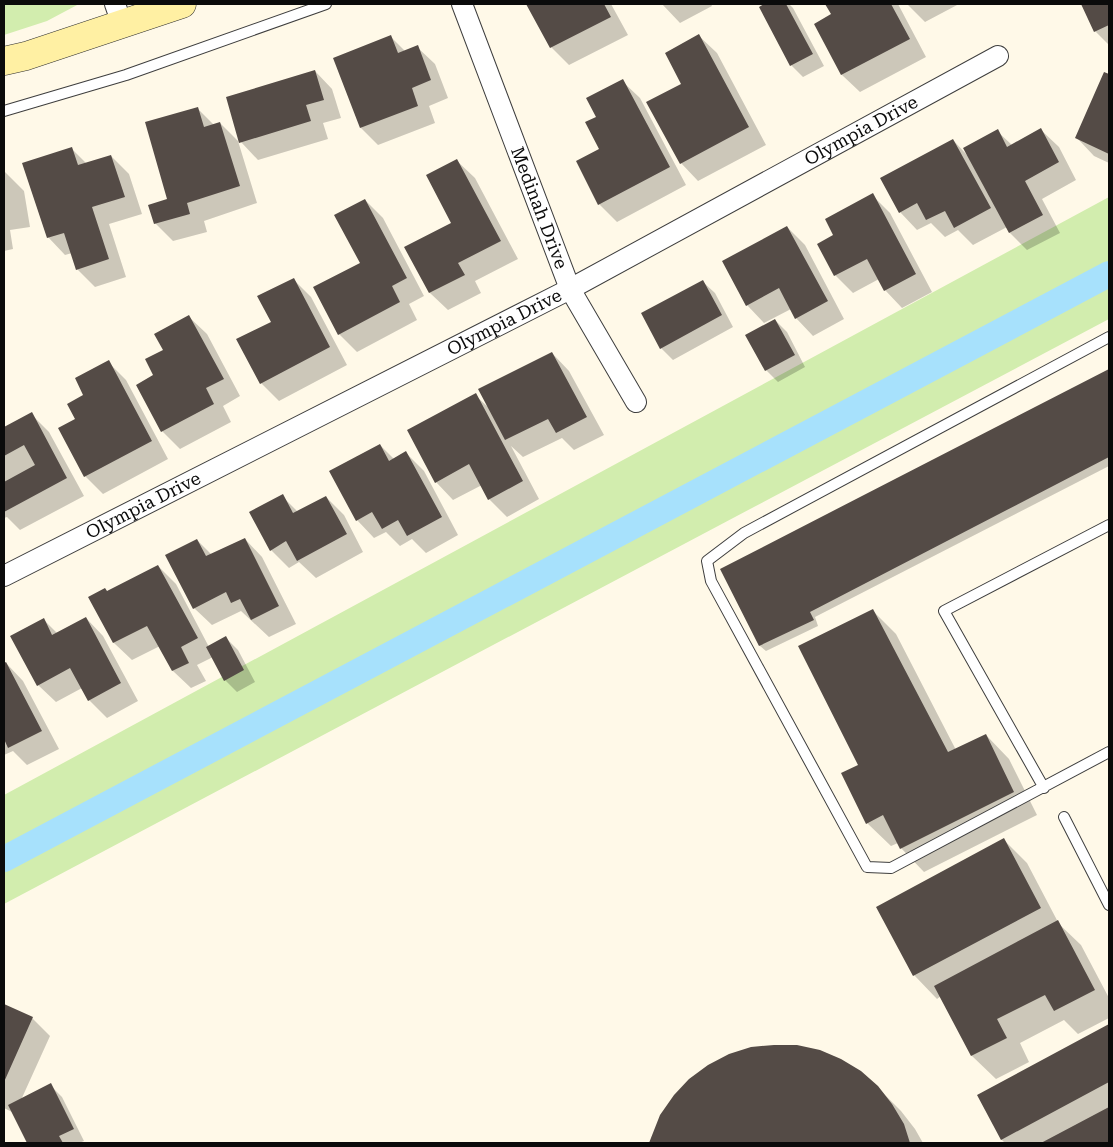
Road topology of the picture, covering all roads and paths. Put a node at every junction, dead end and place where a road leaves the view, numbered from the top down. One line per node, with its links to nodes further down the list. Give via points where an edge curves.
1 (182, 4): 4 (street)
2 (326, 4): 7 (lane, via 126,75)
3 (462, 4): 8 (street, Medinah Drive)
4 (118, 14): 6 (street, via 26,56)
5 (998, 56): 8 (street, Olympia Drive)
6 (4, 60)
7 (4, 111)
8 (570, 289): 10 (street, Medinah Drive); 12 (street, Olympia Drive)
9 (1109, 337): 14 (lane, via 744,533 707,561 711,581 867,867 891,868)
10 (636, 402)
11 (1109, 525): 14 (lane, via 944,611)
12 (4, 576)
13 (1109, 752): 14 (lane)
14 (1044, 788)
15 (1064, 817): 16 (lane)
16 (1109, 905)

